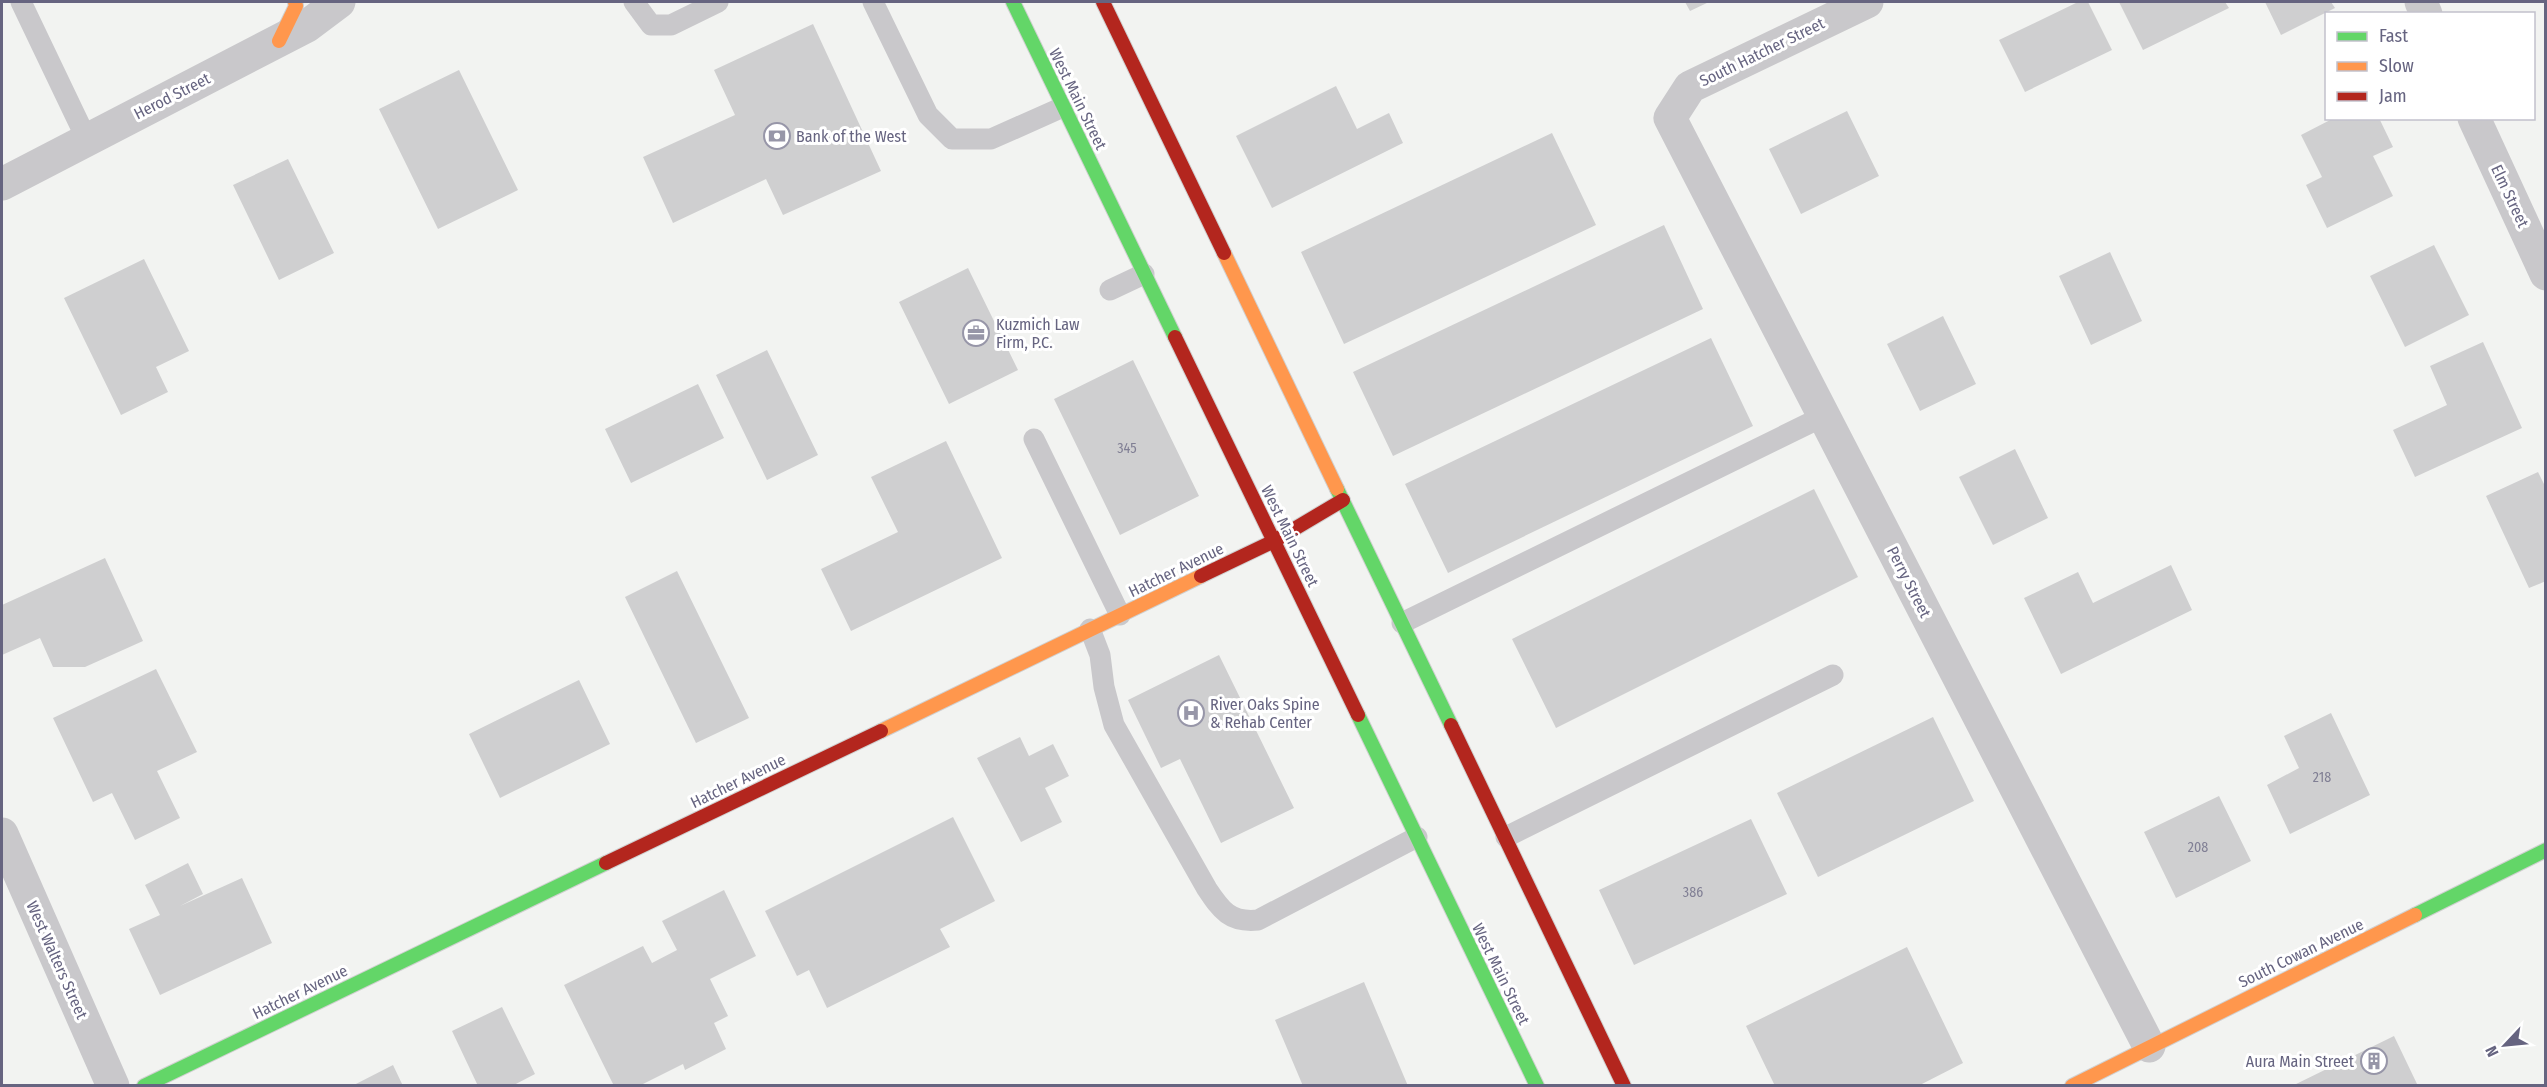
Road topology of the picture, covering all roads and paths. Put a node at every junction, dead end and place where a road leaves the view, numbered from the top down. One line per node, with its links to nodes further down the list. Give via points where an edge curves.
1 (21, 2): 14 (lane)
2 (295, 2): 10 (main road)
3 (339, 2): 10 (street, Herod Street, via 307,26)
4 (633, 2): 5 (lane, via 651,25 671,25)
5 (718, 2)
6 (873, 2): 11 (lane, via 928,115 952,139 991,140)
7 (1013, 2): 11 (main road, West Main Street)
8 (1867, 2): 12 (street, South Hatcher Street, via 1690,87)
9 (1107, 3): 21 (main road)
10 (279, 40): 14 (street, Herod Street)
11 (1063, 107): 16 (main road, West Main Street)
12 (1670, 118): 19 (street, Perry Street)
13 (2475, 120): 17 (street, Elm Street)
14 (87, 140): 15 (street, Herod Street)
15 (2, 184)
16 (1144, 274): 18 (lane); 22 (main road, West Main Street)
17 (2546, 274)
18 (1110, 290)
19 (1824, 416): 24 (lane); 31 (street, Perry Street)
20 (1034, 439): 23 (lane)
21 (1343, 500): 22 (main road, Hatcher Avenue); 24 (main road)
22 (1274, 541): 23 (main road, Hatcher Avenue); 28 (main road, West Main Street)
23 (1120, 615): 25 (main road, Hatcher Avenue)
24 (1402, 623): 29 (main road)
25 (1090, 629): 28 (lane, via 1100,655 1114,725 1207,889 1231,916 1243,922 1258,920); 33 (main road, Hatcher Avenue)
26 (1833, 675): 29 (lane)
27 (2, 834): 32 (street, West Walters Street)
28 (1417, 837): 34 (main road, West Main Street)
29 (1506, 837): 35 (main road)
30 (2546, 850): 31 (main road, South Cowan Avenue)
31 (2149, 1046): 36 (main road, South Cowan Avenue)
32 (113, 1086)
33 (144, 1086)
34 (1537, 1086)
35 (1624, 1086)
36 (2072, 1086)

